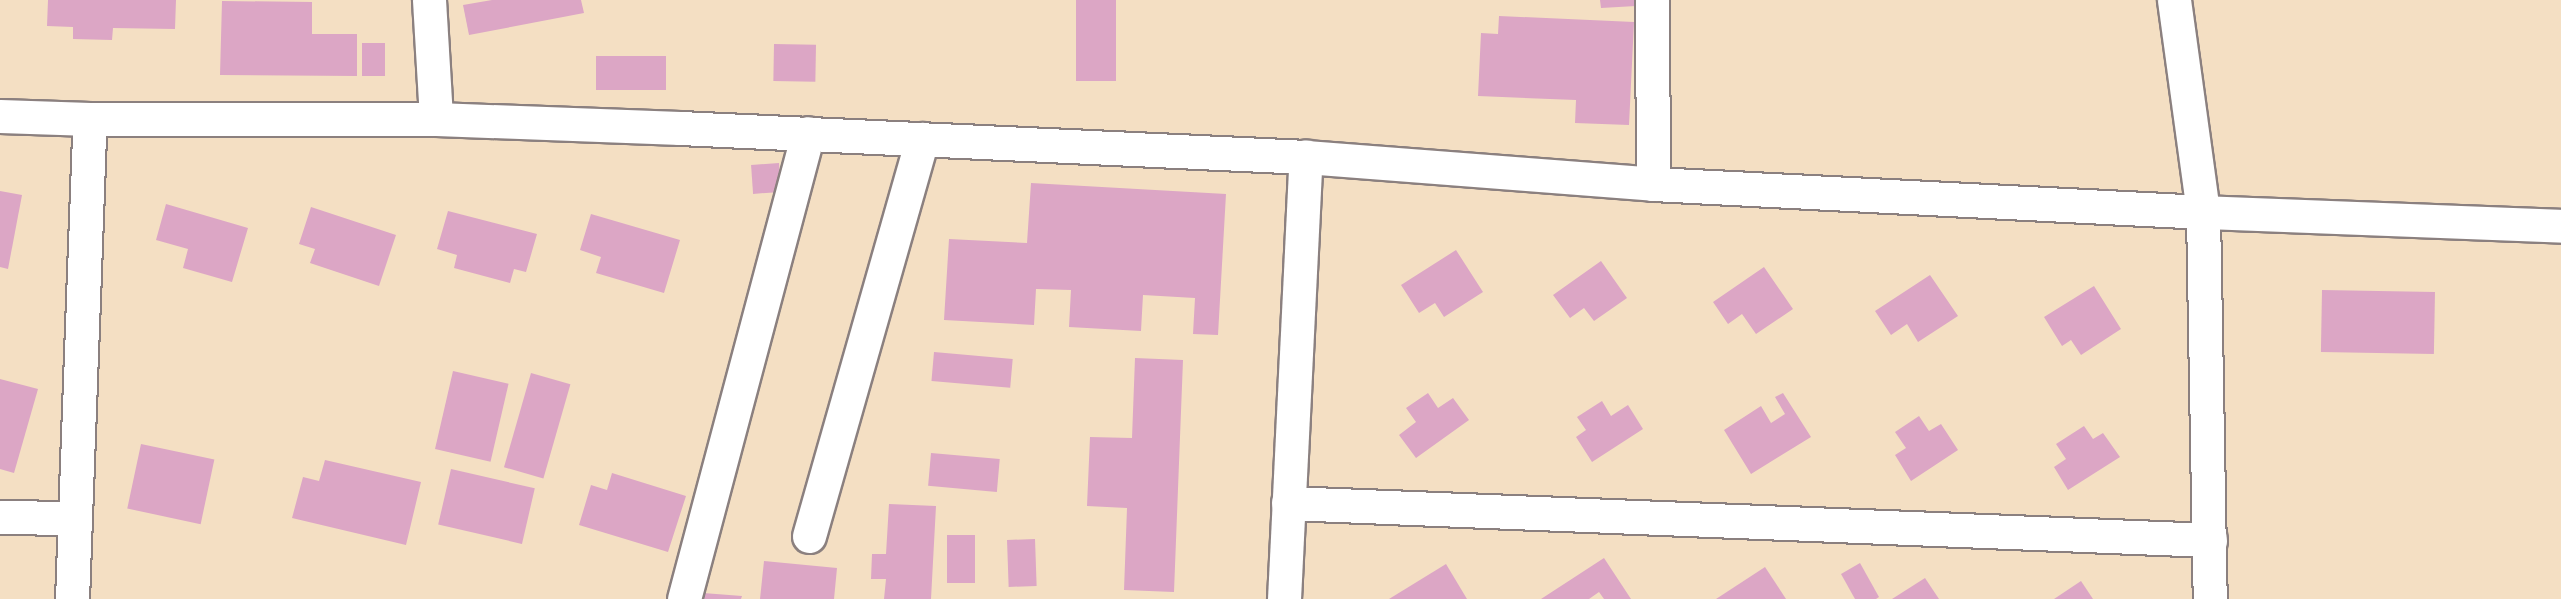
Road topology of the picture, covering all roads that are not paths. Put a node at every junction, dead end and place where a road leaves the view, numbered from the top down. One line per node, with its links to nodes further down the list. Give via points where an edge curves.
1 (429, 0): 6 (street)
2 (1652, 0): 10 (street)
3 (2174, 0): 11 (street)
4 (0, 116): 5 (street)
5 (90, 119): 6 (street); 15 (street)
6 (436, 119): 7 (street)
7 (808, 134): 8 (street); 19 (street)
8 (922, 138): 9 (street); 16 (street)
9 (1306, 157): 10 (street); 13 (street)
10 (1653, 184): 11 (street)
11 (2204, 213): 12 (street); 17 (street)
12 (2561, 226)
13 (1288, 503): 17 (street); 20 (street)
14 (0, 517): 15 (street)
15 (75, 518): 18 (street)
16 (809, 536)
17 (2210, 540): 21 (street)
18 (72, 599)
19 (684, 599)
20 (1284, 599)
21 (2210, 599)

